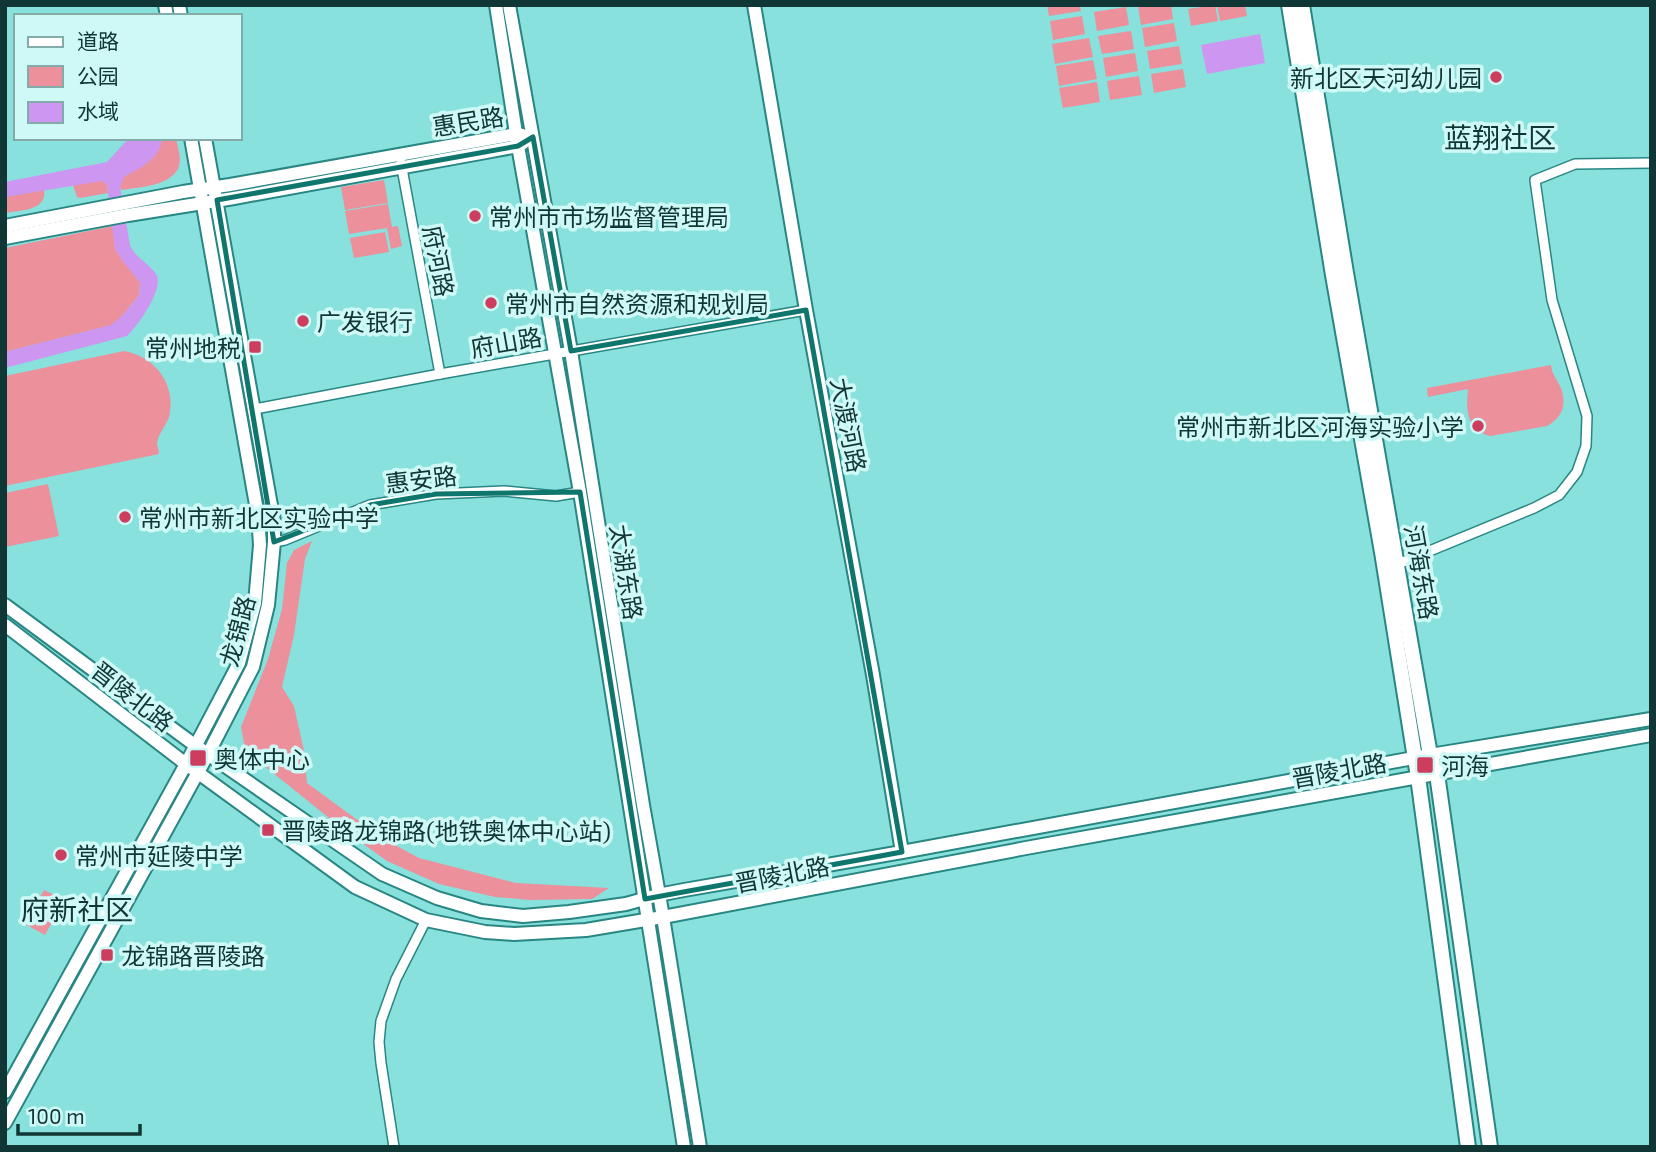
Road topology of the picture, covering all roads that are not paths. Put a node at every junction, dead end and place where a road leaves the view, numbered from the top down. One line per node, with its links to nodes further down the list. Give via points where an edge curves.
1 (496, 5): 9 (main road, 太湖东路)
2 (509, 5): 6 (main road, 太湖东路)
3 (754, 5): 17 (main road, 大渡河路)
4 (1289, 5): 32 (main road, 河海东路)
5 (1302, 5): 24 (main road, 河海东路)
6 (533, 137): 9 (main road, 惠民路); 18 (main road, 太湖东路)
7 (191, 140): 13 (main road, 龙锦路)
8 (205, 140): 12 (main road, 龙锦路)
9 (517, 140): 10 (main road, 惠民路); 19 (main road, 太湖东路)
10 (400, 161): 12 (main road, 惠民路); 20 (street, 府河路)
11 (1651, 163): 24 (street, via 1575,164 1535,180 1552,300 1587,416 1586,446 1577,472 1559,495 1542,504)
12 (216, 194): 13 (main road, 惠民路); 21 (main road, 龙锦路)
13 (202, 196): 14 (main road, 惠民路); 29 (main road, 龙锦路, via 260,545 255,603 239,663)
14 (108, 212): 15 (main road, 惠民路); 16 (main road, 惠民路)
15 (5, 226)
16 (5, 238)
17 (806, 310): 18 (street, 府山路); 37 (main road, 大渡河路)
18 (571, 351): 19 (street, 府山路); 38 (main road, 太湖东路)
19 (554, 353): 20 (street, 府山路); 22 (main road, 太湖东路)
20 (440, 374): 21 (street, 府山路)
21 (255, 410): 23 (main road, 龙锦路)
22 (580, 492): 23 (street, 惠安路, via 556,496 504,491 436,494 370,505); 39 (main road, 太湖东路)
23 (274, 542): 30 (main road, 龙锦路, via 268,605 253,667)
24 (1398, 564): 31 (main road, 河海东路)
25 (5, 605): 29 (main road, 晋陵北路)
26 (5, 625): 33 (main road, 晋陵北路)
27 (1651, 719): 31 (main road, 晋陵北路)
28 (1651, 735): 35 (main road, 晋陵北路)
29 (195, 746): 30 (main road, 晋陵北路); 33 (main road, 龙锦路)
30 (208, 754): 34 (main road, 龙锦路); 39 (main road, 晋陵北路, via 382,874 437,898 481,911 523,916)
31 (1430, 755): 32 (main road, 晋陵北路); 35 (main road, 河海东路)
32 (1414, 758): 36 (main road, 河海东路); 37 (main road, 晋陵北路)
33 (186, 764): 34 (main road, 晋陵北路); 43 (main road, 龙锦路)
34 (197, 772): 42 (main road, 晋陵北路, via 355,887); 44 (main road, 龙锦路)
35 (1437, 774): 36 (main road, 晋陵北路); 49 (main road, 河海东路)
36 (1418, 778): 40 (main road, 晋陵北路); 48 (main road, 河海东路)
37 (902, 852): 38 (main road, 晋陵北路)
38 (658, 895): 39 (main road, 晋陵北路); 40 (main road, 太湖东路)
39 (645, 900): 41 (main road, 太湖东路)
40 (663, 917): 41 (main road, 晋陵北路); 47 (main road, 太湖东路)
41 (648, 919): 42 (main road, 晋陵北路, via 586,930 514,934); 46 (main road, 太湖东路)
42 (426, 920): 45 (street, via 396,979 379,1042)
43 (5, 1092)
44 (5, 1123)
45 (394, 1147)
46 (684, 1147)
47 (700, 1147)
48 (1468, 1147)
49 (1490, 1147)

